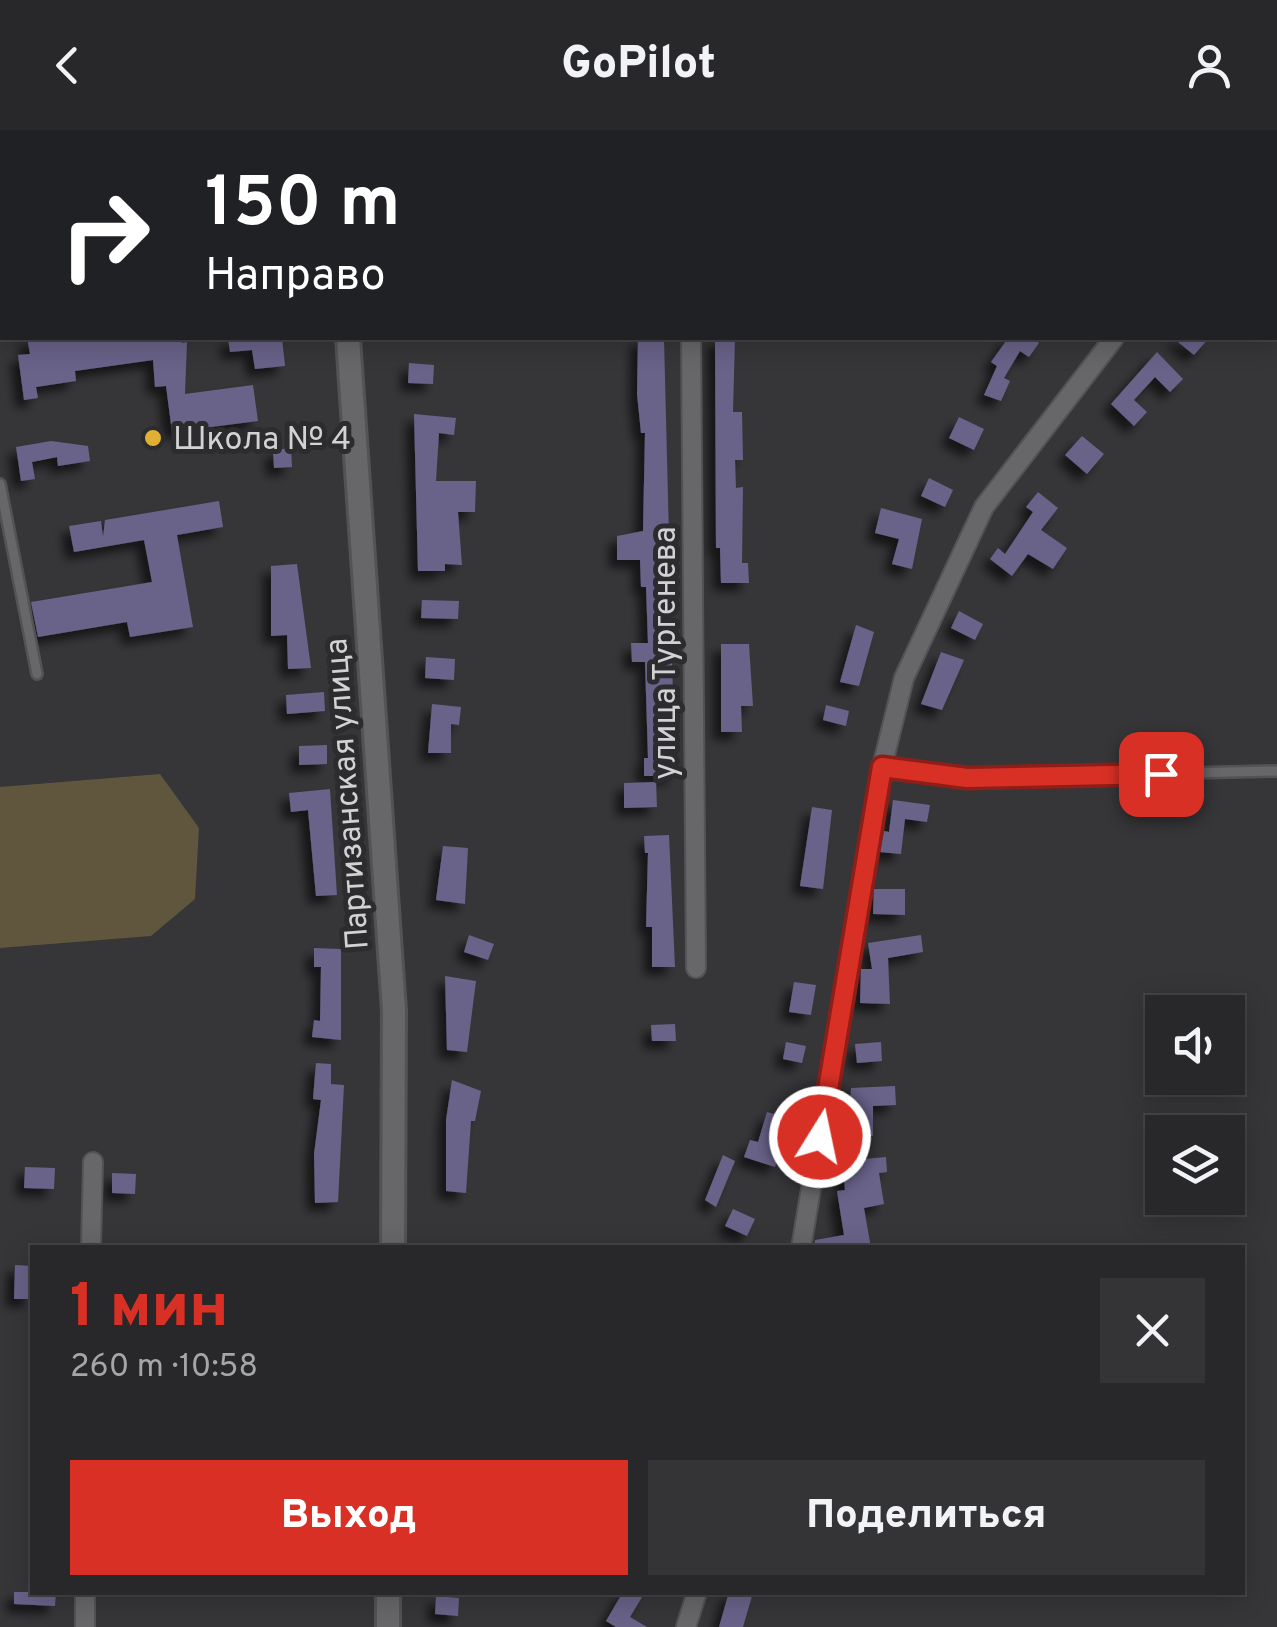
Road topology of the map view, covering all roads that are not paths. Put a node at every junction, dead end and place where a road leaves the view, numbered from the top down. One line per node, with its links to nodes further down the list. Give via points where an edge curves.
1 (348, 340): 11 (street, Партизанская улица, via 394,1011)
2 (691, 340): 8 (street, улица Тургенева)
3 (1112, 340): 6 (street, via 984,506 904,678)
4 (0, 484): 5 (lane)
5 (38, 674)
6 (882, 767): 7 (lane, via 967,778); 12 (street)
7 (1277, 771)
8 (696, 968)
9 (92, 1162): 10 (street)
10 (91, 1245)
11 (393, 1245)
12 (802, 1245)
13 (85, 1595): 16 (street)
14 (388, 1595): 17 (street)
15 (696, 1595): 18 (street)
16 (85, 1627)
17 (388, 1627)
18 (686, 1627)

